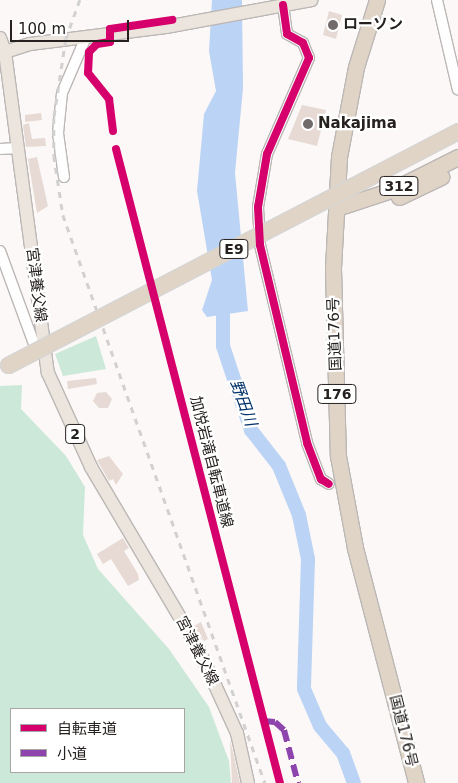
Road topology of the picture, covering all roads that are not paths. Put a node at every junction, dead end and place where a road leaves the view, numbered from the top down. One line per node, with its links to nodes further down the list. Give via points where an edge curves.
1 (312, 0): 4 (main road)
2 (377, 0): 15 (highway, 国道176号 / 176, via 349,98)
3 (437, 0): 8 (street)
4 (280, 5): 5 (main road, via 172,26); 19 (street, via 287,34 303,43 309,58 267,154 258,199 260,245 307,443 321,479)
5 (86, 37): 7 (main road); 14 (street, via 62,93 58,134)
6 (0, 38): 7 (main road, 宮津養父線)
7 (3, 53): 10 (main road, 宮津養父線 / 2)
8 (458, 90)
9 (458, 131): 18 (highway, E9, bridge)
10 (18, 148): 11 (street); 17 (main road, 宮津養父線 / 2)
11 (0, 149)
12 (458, 157): 15 (highway, 312, via 394,189)
13 (458, 168): 15 (highway, 312, via 396,198 358,209)
14 (64, 177)
15 (336, 208): 21 (highway, 国道176号 / 176, via 333,269 338,456 344,497)
16 (0, 250): 17 (street, via 34,344)
17 (45, 359): 20 (main road, 宮津養父線 / 2, via 62,408 91,467 198,648 237,733)
18 (4, 366)
19 (329, 484)
20 (248, 783)
21 (416, 783)

